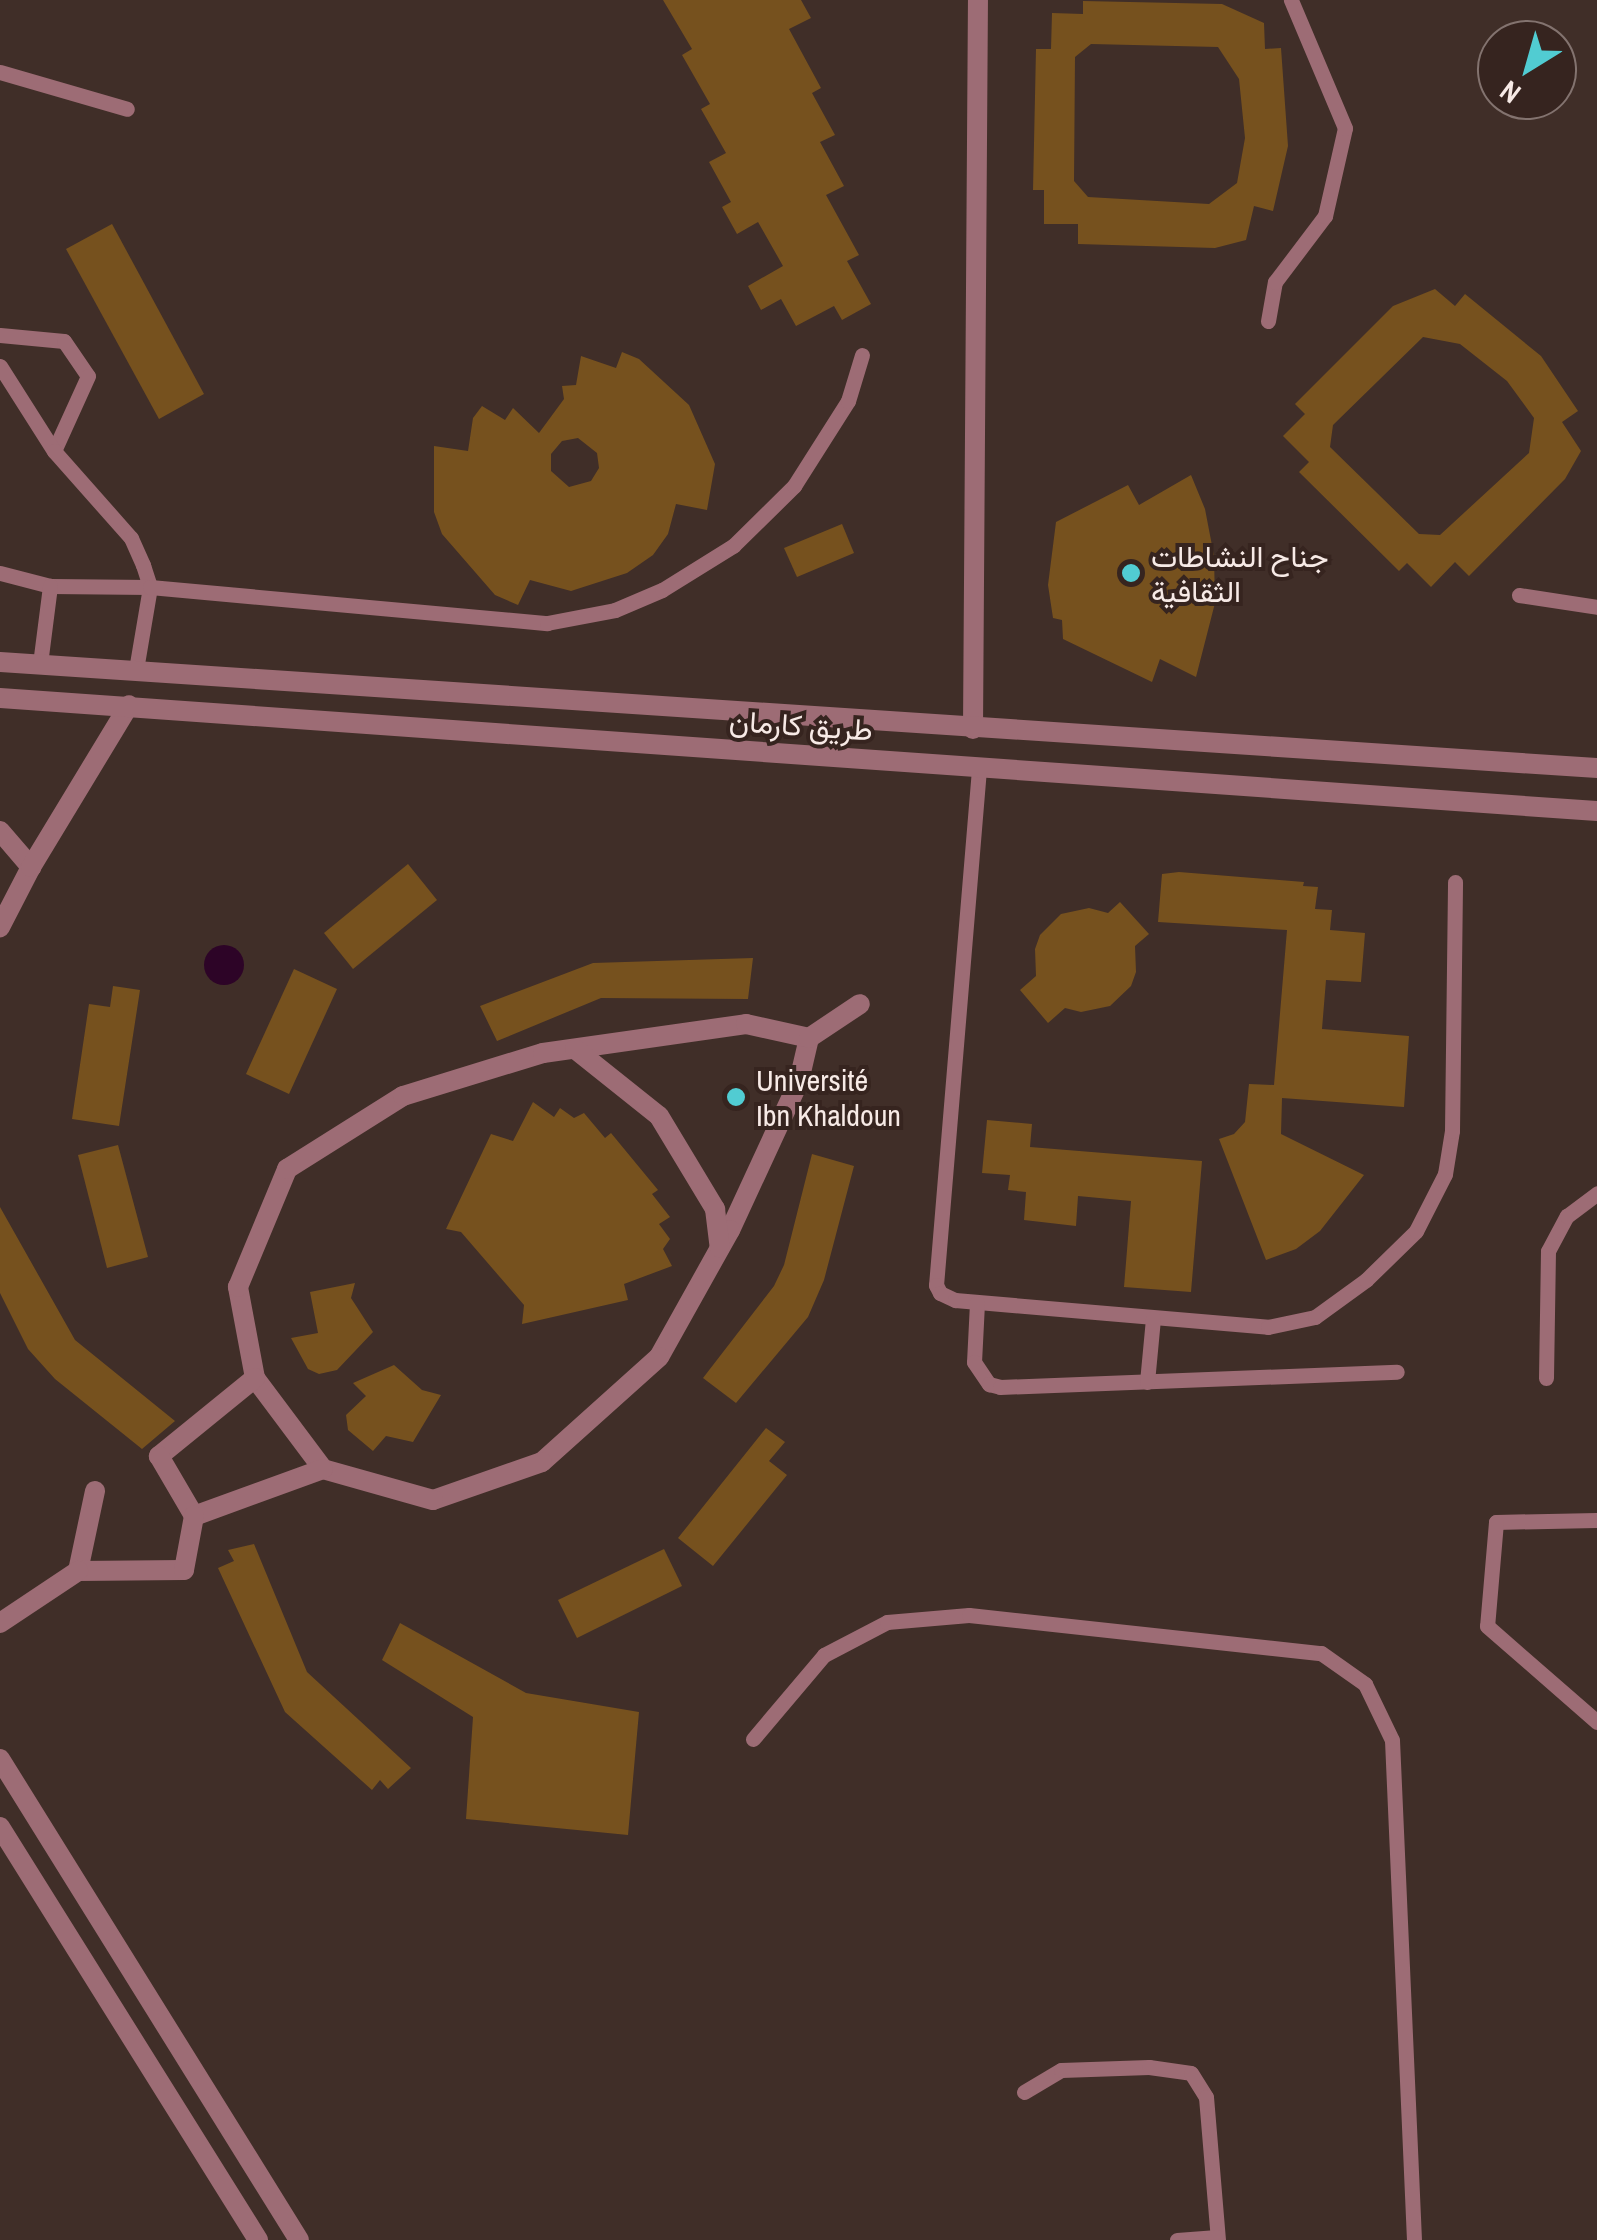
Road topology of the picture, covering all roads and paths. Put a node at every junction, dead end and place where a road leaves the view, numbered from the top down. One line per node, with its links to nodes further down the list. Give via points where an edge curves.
1 (978, 0): 20 (street)
2 (1291, 0): 5 (lane, via 1345,128 1325,216 1275,282)
3 (0, 72): 4 (lane)
4 (128, 109)
5 (1268, 321)
6 (0, 335): 9 (lane, via 64,341 88,376)
7 (862, 355): 12 (lane, via 848,401 794,486 733,546 615,610 547,622)
8 (0, 366): 9 (lane)
9 (54, 451): 12 (lane, via 131,538)
10 (0, 573): 11 (lane)
11 (50, 586): 12 (lane); 16 (lane)
12 (150, 587): 17 (lane)
13 (1519, 595): 14 (lane)
14 (1597, 607)
15 (0, 662): 16 (street, طريق كارمان)
16 (40, 664): 17 (street, طريق كارمان)
17 (136, 670): 20 (street, طريق كارمان)
18 (0, 698): 19 (street, طريق كارمان)
19 (130, 704): 21 (street, طريق كارمان); 25 (street)
20 (974, 729): 22 (street, طريق كارمان)
21 (979, 768): 23 (street, طريق كارمان); 33 (lane, via 936,1285 946,1298)
22 (1597, 768)
23 (1597, 811)
24 (0, 831): 25 (street)
25 (30, 866): 27 (street)
26 (1455, 882): 34 (lane, via 1452,1131 1445,1174 1416,1231 1315,1317 1268,1327)
27 (0, 928)
28 (860, 1004): 29 (street)
29 (809, 1038): 30 (street, via 746,1024); 32 (street, via 799,1081)
30 (575, 1049): 32 (street, via 659,1116 716,1209); 36 (street, via 403,1096 287,1169 238,1288)
31 (1597, 1193): 37 (lane, via 1567,1216 1548,1251)
32 (720, 1248): 39 (street, via 659,1357 542,1462 433,1500)
33 (977, 1303): 34 (lane); 38 (lane, via 974,1362 989,1384)
34 (1154, 1318): 38 (lane)
35 (1396, 1372): 38 (lane)
36 (255, 1378): 39 (street); 41 (street, via 159,1456)
37 (1546, 1378)
38 (1147, 1382)
39 (322, 1469): 41 (street)
40 (95, 1491): 43 (street)
41 (194, 1516): 43 (street, via 184,1570)
42 (1597, 1520): 45 (lane, via 1496,1522 1487,1626)
43 (78, 1571): 44 (street)
44 (0, 1623)
45 (1597, 1722)
46 (753, 1739): 54 (lane, via 824,1654 888,1622 969,1614 1321,1652 1365,1684 1392,1740)
47 (0, 1759): 52 (street)
48 (0, 1827): 51 (street)
49 (1024, 2092): 50 (lane, via 1061,2070 1149,2067 1191,2073 1206,2097)
50 (1218, 2239): 53 (lane)
51 (258, 2240)
52 (299, 2240)
53 (1178, 2240)
54 (1414, 2240)

